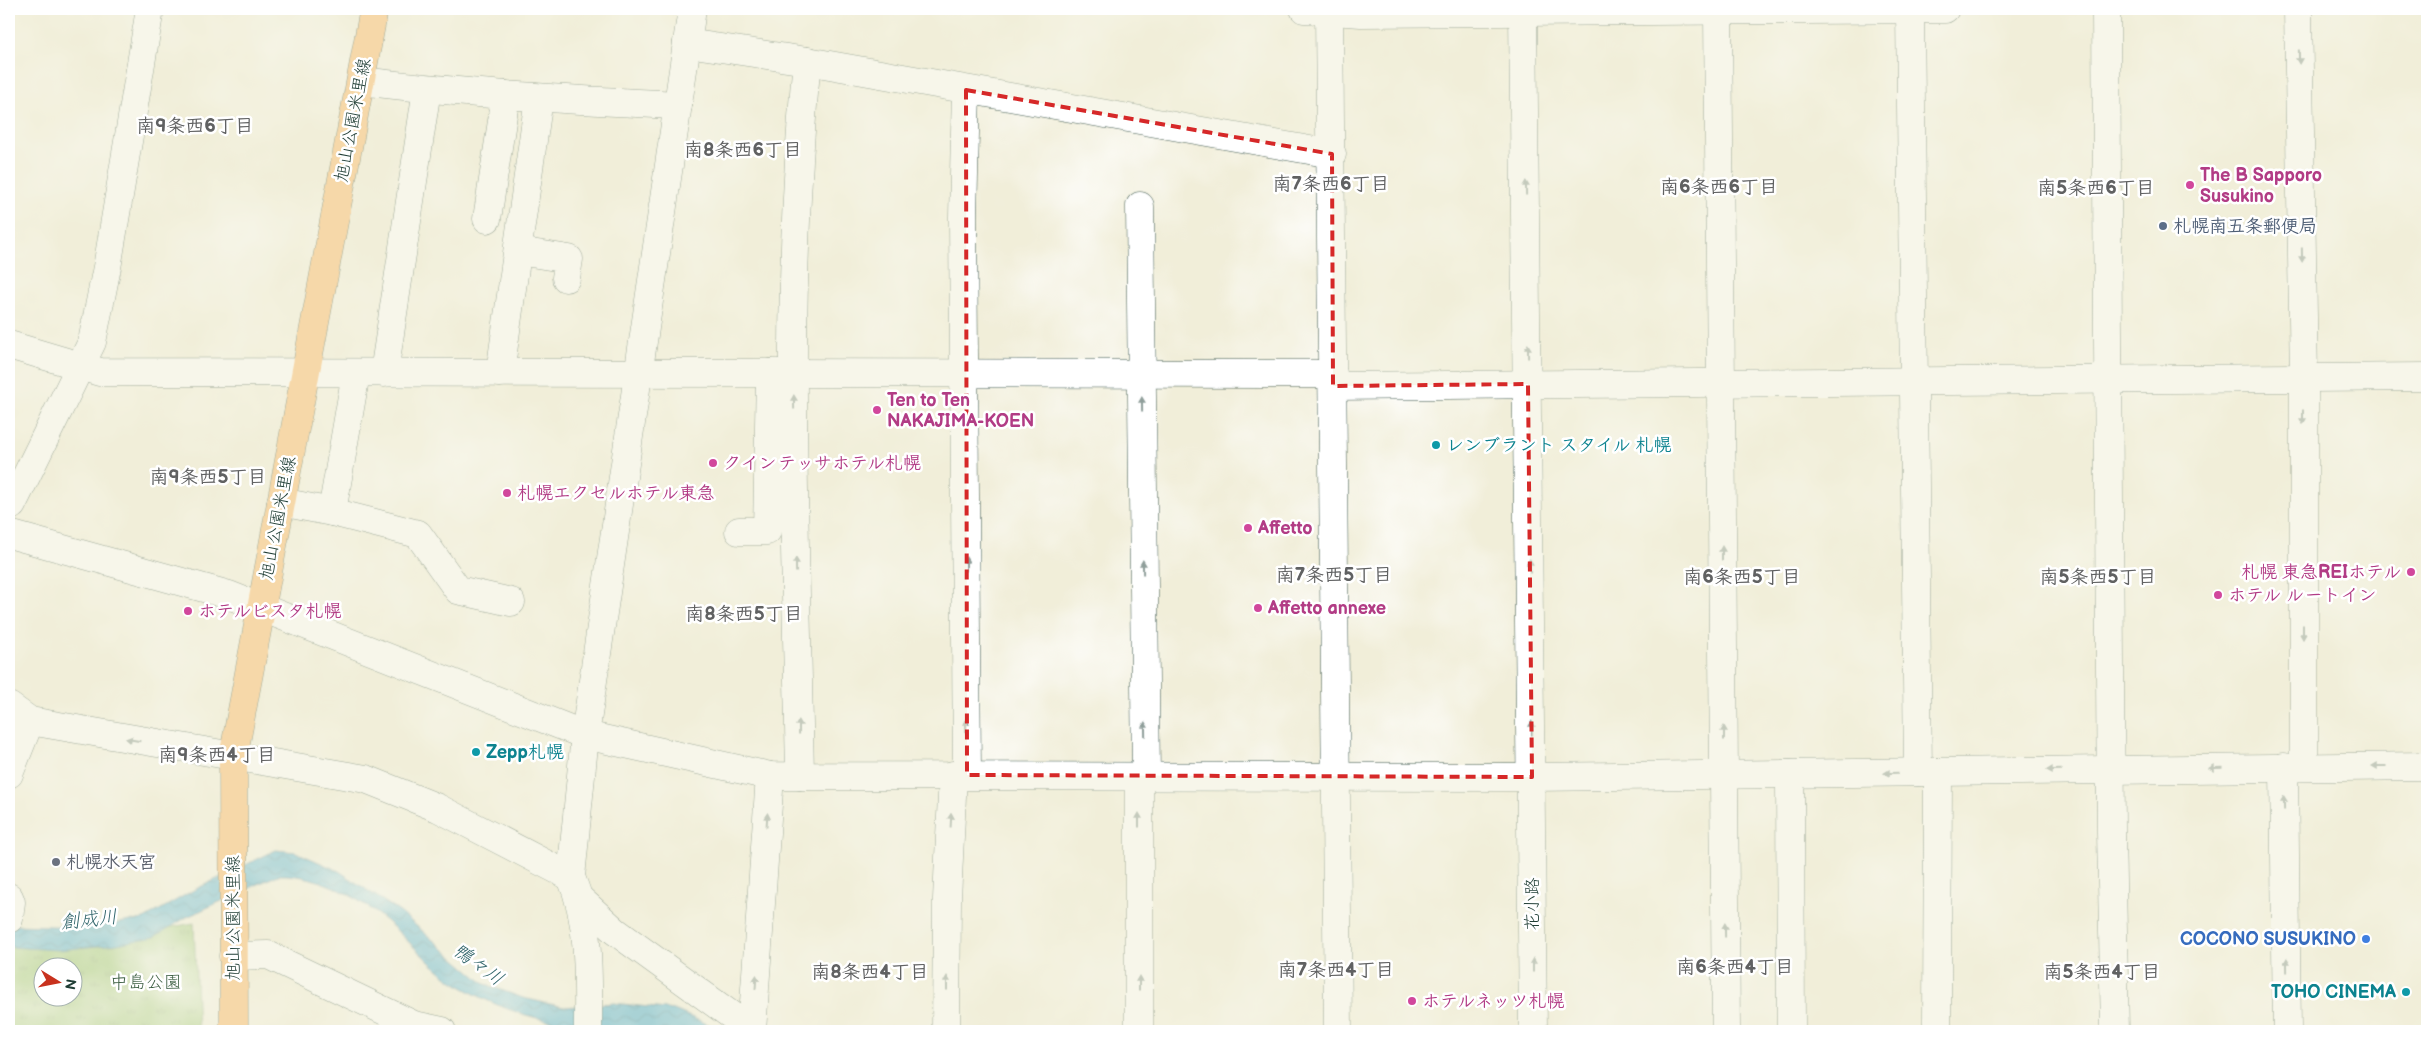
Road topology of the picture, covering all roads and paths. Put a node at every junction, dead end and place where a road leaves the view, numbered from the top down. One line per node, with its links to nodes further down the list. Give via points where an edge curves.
1 (150, 9): 25 (street, via 108,262 92,342)
2 (374, 9): 13 (main road, 旭山公園米里線)
3 (692, 9): 11 (street)
4 (1910, 9): 5 (street); 10 (street); 38 (street)
5 (1945, 9)
6 (2106, 9): 37 (street)
7 (2298, 9): 35 (street, one-way to 35)
8 (1321, 10): 9 (street); 19 (street)
9 (1524, 10): 10 (street); 40 (street, 花小路, one-way to 9)
10 (1718, 10): 39 (street)
11 (687, 43): 12 (street); 18 (street)
12 (807, 61): 15 (street); 31 (street)
13 (361, 81): 14 (street); 26 (main road, 旭山公園米里線)
14 (427, 89): 16 (street); 28 (street)
15 (966, 90): 19 (street); 32 (street, via 958,217)
16 (506, 95): 17 (street); 21 (street)
17 (539, 98): 18 (street); 22 (street)
18 (678, 105): 30 (street, via 655,326)
19 (1332, 154): 36 (street)
20 (1140, 206): 33 (street)
21 (487, 219)
22 (518, 251): 23 (street); 29 (street, via 521,291)
23 (569, 259)
24 (9, 345): 25 (street)
25 (81, 366): 26 (street, via 100,372); 42 (street)
26 (306, 373): 27 (street); 41 (main road, 旭山公園米里線)
27 (356, 373): 28 (street); 43 (street)
28 (384, 373): 29 (street)
29 (500, 373): 30 (street)
30 (639, 373): 31 (street, via 698,363); 49 (street)
31 (781, 373): 32 (street, via 860,366); 44 (street, via 768,531); 60 (street, one-way to 31)
32 (965, 373): 33 (street); 57 (street, one-way to 32)
33 (1141, 374): 36 (street); 62 (street, one-way to 33)
34 (2427, 377): 35 (street)
35 (2304, 379): 37 (street); 51 (street, one-way to 51)
36 (1333, 380): 40 (street); 63 (street)
37 (2107, 380): 38 (street); 53 (street)
38 (1914, 382): 39 (street); 54 (street)
39 (1721, 383): 40 (street); 58 (street, one-way to 39)
40 (1528, 384): 61 (street, 花小路, one-way to 40)
41 (281, 502): 43 (street); 47 (main road, 旭山公園米里線)
42 (9, 507)
43 (332, 512): 46 (street, via 418,534 458,590)
44 (739, 531)
45 (9, 534): 47 (street, via 229,595)
46 (511, 602)
47 (260, 607): 49 (street); 50 (main road, 旭山公園米里線)
48 (20, 714): 50 (street, one-way to 48); 55 (street)
49 (585, 735): 59 (street); 64 (street)
50 (233, 758): 64 (street, via 366,779 438,808); 67 (main road, 旭山公園米里線)
51 (2294, 766): 52 (street, one-way to 51); 53 (street, one-way to 53); 80 (street, one-way to 51)
52 (2427, 766)
53 (2111, 769): 54 (street, one-way to 54); 79 (street)
54 (1928, 772): 56 (street, one-way to 56); 78 (street)
55 (9, 774)
56 (1790, 774): 58 (street); 77 (street)
57 (960, 775): 60 (street); 62 (street); 72 (street, one-way to 57, via 948,899)
58 (1724, 775): 61 (street); 76 (street, one-way to 58)
59 (770, 776): 60 (street); 71 (street, one-way to 59)
60 (800, 776)
61 (1532, 777): 63 (street); 75 (street, 花小路, one-way to 61)
62 (1142, 778): 63 (street); 73 (street, one-way to 62)
63 (1336, 778): 74 (street)
64 (575, 888): 68 (street, via 588,959); 71 (street, via 615,931)
65 (9, 897): 66 (street)
66 (9, 919)
67 (233, 956): 69 (main road, 旭山公園米里線); 70 (street, via 268,955 414,1025)
68 (588, 1021)
69 (234, 1031)
70 (442, 1031)
71 (752, 1031)
72 (946, 1031)
73 (1139, 1031)
74 (1338, 1031)
75 (1533, 1031)
76 (1726, 1031)
77 (1791, 1031)
78 (1937, 1031)
79 (2115, 1031)
80 (2288, 1031)

